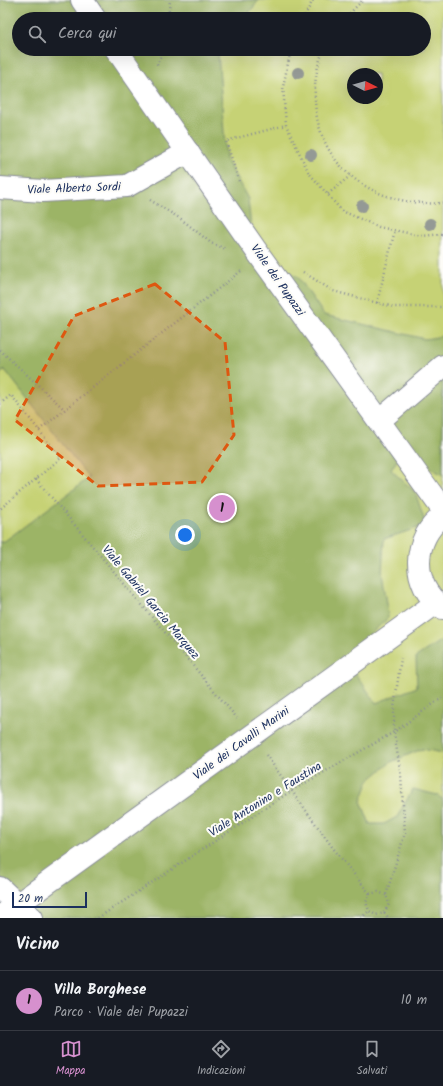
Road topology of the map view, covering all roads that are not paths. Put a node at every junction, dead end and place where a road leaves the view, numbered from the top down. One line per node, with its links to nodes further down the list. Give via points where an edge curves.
1 (82, 0): 2 (street)
2 (90, 12)
3 (121, 56): 4 (street, Viale dei Pupazzi)
4 (188, 152): 5 (street, Viale Alberto Sordi, via 127,186 43,191); 7 (street, Viale dei Pupazzi, via 257,258)
5 (0, 188)
6 (443, 366): 7 (street)
7 (379, 421): 8 (street, Viale dei Pupazzi)
8 (443, 510)
9 (443, 516): 10 (street, via 424,538 418,563 424,586)
10 (440, 605): 12 (street, Viale dei Cavalli Marini, via 405,626 46,884)
11 (0, 888): 12 (street)
12 (25, 911): 13 (street, Viale dei Cavalli Marini)
13 (0, 917)

